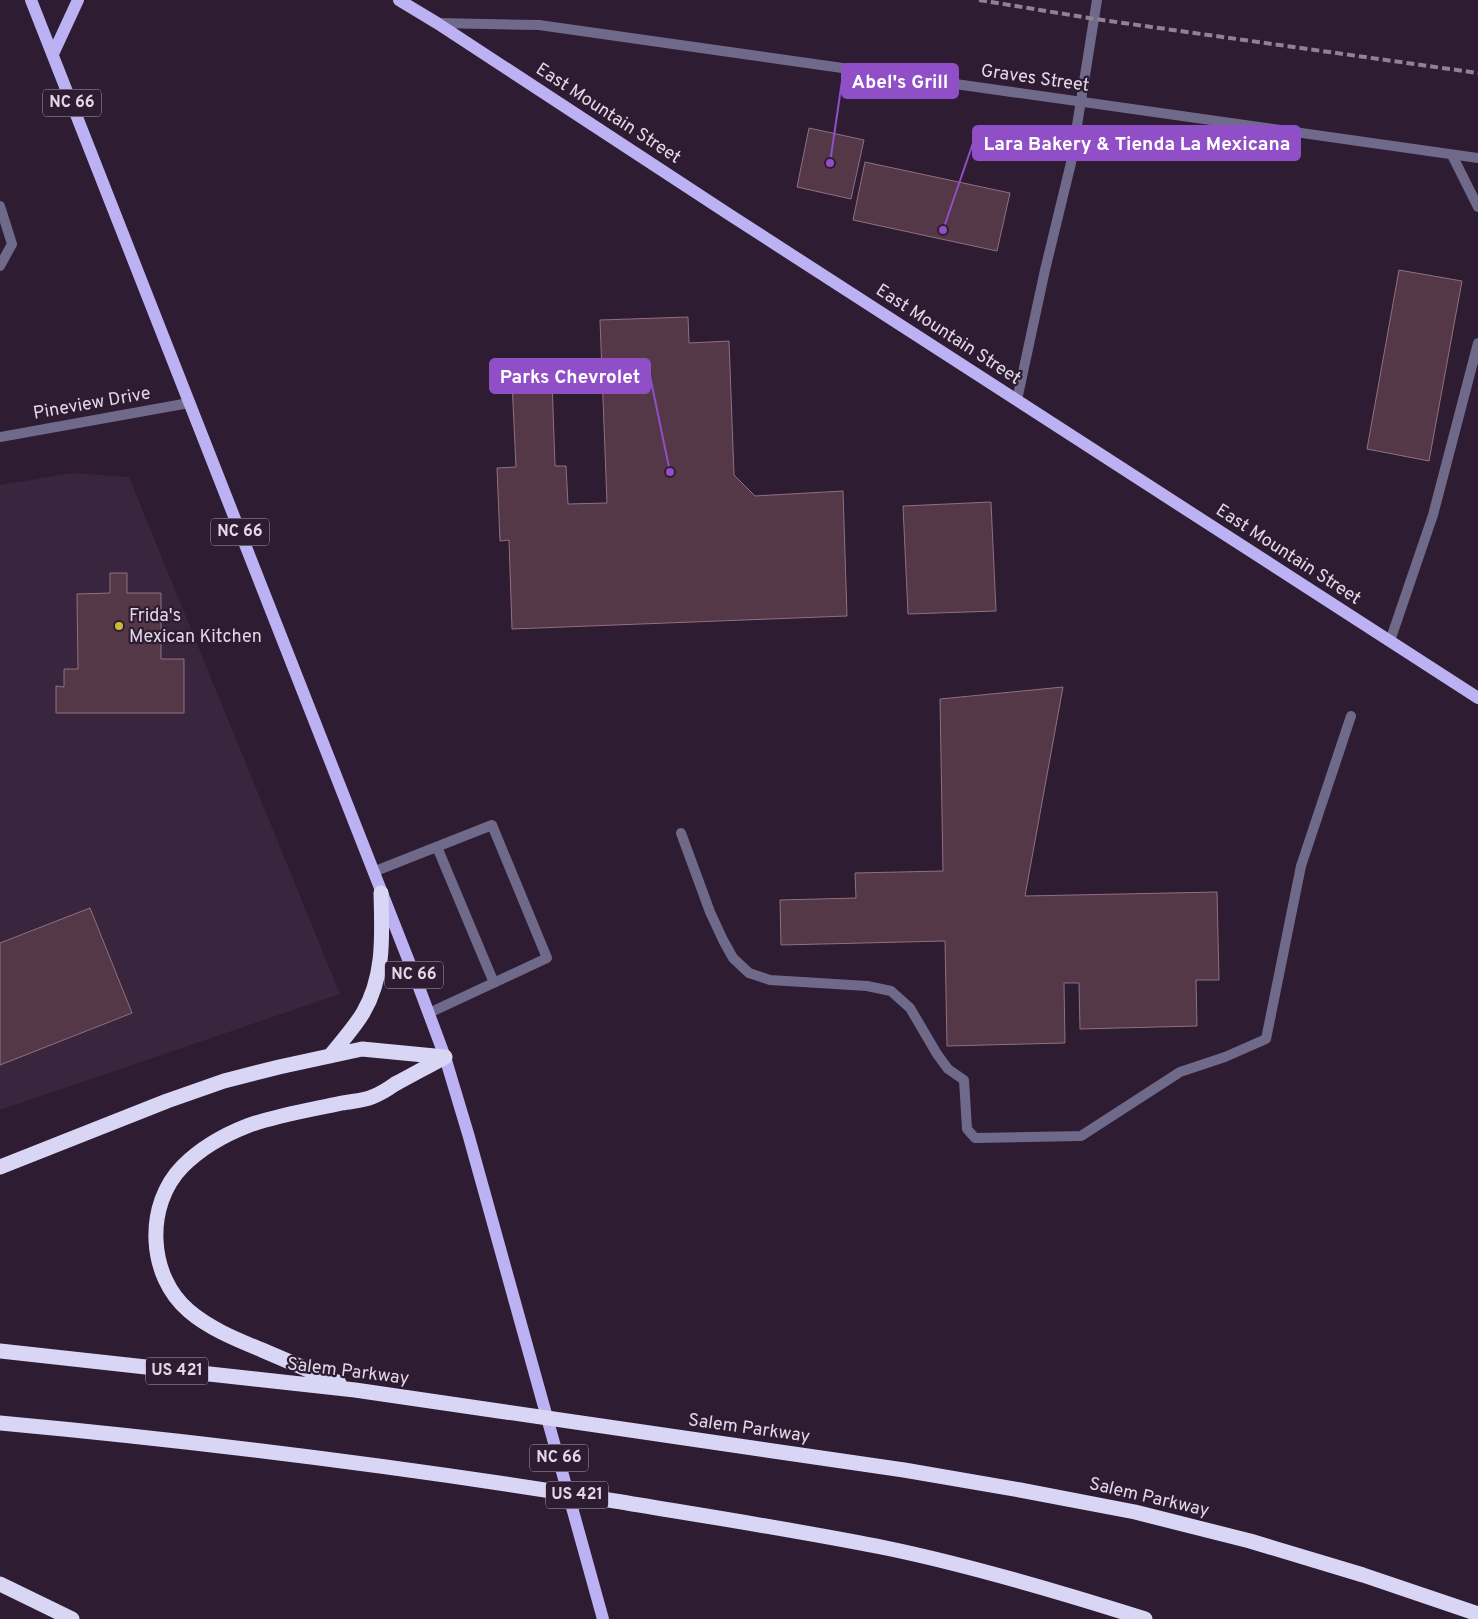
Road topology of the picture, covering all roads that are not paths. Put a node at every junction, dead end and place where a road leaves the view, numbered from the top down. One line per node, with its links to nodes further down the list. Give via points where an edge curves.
1 (31, 0): 6 (main road, NC 66)
2 (78, 0): 6 (main road)
3 (400, 0): 5 (main road, East Mountain Street)
4 (1097, 0): 7 (street)
5 (438, 23): 7 (street, Graves Street, via 539,25); 15 (main road, East Mountain Street)
6 (53, 54): 16 (main road, NC 66)
7 (1082, 102): 8 (street, Graves Street); 15 (street, via 1072,163)
8 (1452, 155): 9 (street, Graves Street); 11 (street)
9 (1478, 158)
10 (0, 206): 12 (street, via 12,244)
11 (1478, 207)
12 (0, 266)
13 (1478, 343): 14 (street)
14 (1475, 363): 18 (street, via 1433,515)
15 (1017, 400): 18 (main road, East Mountain Street)
16 (189, 403): 17 (street, Pineview Drive); 23 (main road, NC 66)
17 (0, 437)
18 (1390, 641): 19 (main road, East Mountain Street)
19 (1478, 698)
20 (1351, 716): 21 (street, via 1302,866 1266,1038 1225,1057 1180,1072 1081,1136 975,1138 967,1129 964,1080 948,1069 910,1008 891,991 867,986 770,980 749,972 733,958 723,940)
21 (681, 834)
22 (437, 847): 23 (street); 25 (street); 25 (street, via 492,826 546,958)
23 (373, 872): 24 (main road, NC 66)
24 (381, 893): 26 (main road, NC 66); 27 (highway, via 382,953 375,985 363,1013)
25 (494, 983): 26 (street)
26 (429, 1013): 28 (main road, NC 66)
27 (330, 1056): 28 (highway, via 362,1049); 29 (highway, via 224,1081)
28 (445, 1057): 31 (highway, via 372,1097 279,1116 221,1138 182,1166 161,1202 157,1252 165,1280 175,1297 190,1312 238,1340); 36 (main road, NC 66)
29 (0, 1167)
30 (0, 1351): 31 (highway, Salem Parkway / US 421)
31 (355, 1390): 34 (highway, Salem Parkway / US 421, via 904,1470 1135,1512 1250,1541)
32 (0, 1424): 37 (highway, US 421, via 154,1438 335,1460 499,1482 774,1527 952,1564)
33 (0, 1584): 35 (highway)
34 (1478, 1614)
35 (72, 1619)
36 (603, 1619)
37 (1145, 1619)

